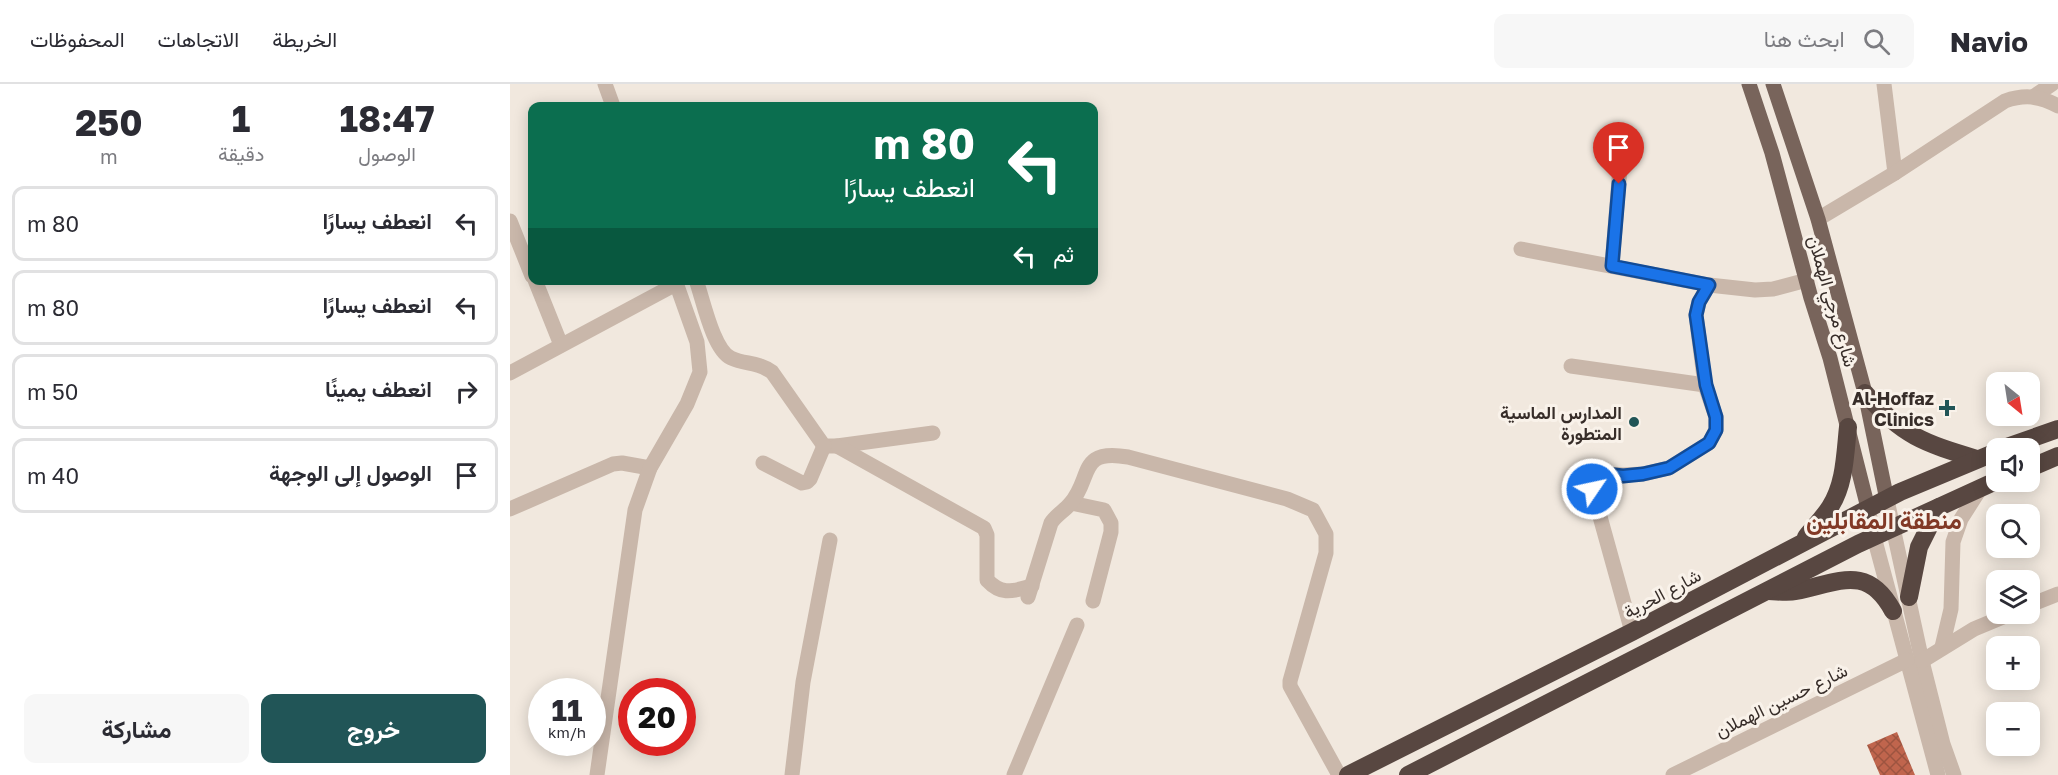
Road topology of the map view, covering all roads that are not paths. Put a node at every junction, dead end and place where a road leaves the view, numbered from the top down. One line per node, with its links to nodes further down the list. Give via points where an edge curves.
1 (605, 84): 7 (street)
2 (1749, 84): 16 (main road, شارع مرجي الهملان)
3 (1773, 84): 11 (main road, شارع مرجي الهملان)
4 (1884, 84): 10 (street)
5 (2052, 84): 6 (street)
6 (2033, 97): 8 (street); 10 (street, via 2005,101)
7 (612, 102)
8 (2058, 106)
9 (1622, 143): 15 (street)
10 (1895, 173): 11 (street)
11 (1818, 219): 26 (main road, شارع مرجي الهملان)
12 (510, 221): 14 (street)
13 (1521, 249): 15 (street)
14 (528, 266)
15 (1612, 266): 21 (street)
16 (1807, 280): 21 (street, via 1755,290); 27 (main road, شارع مرجي الهملان)
17 (536, 285): 22 (street)
18 (671, 285): 22 (street)
19 (677, 285): 37 (street, via 697,342 700,372 687,404)
20 (698, 285): 31 (street, via 718,346 730,358 761,364 772,372)
21 (1709, 285): 25 (street, via 1696,315)
22 (561, 345): 24 (street)
23 (1571, 366): 25 (street)
24 (510, 373)
25 (1706, 385): 57 (street, via 1716,417 1716,430 1709,443 1669,468 1623,476 1605,474 1593,483)
26 (1865, 393): 34 (highway, via 1895,424 1913,436); 40 (main road, شارع مرجي الهملان)
27 (1848, 427): 43 (main road, شارع مرجي الهملان); 48 (highway, via 1840,484 1831,506)
28 (2058, 429): 30 (highway)
29 (933, 433): 31 (street)
30 (2032, 438)
31 (831, 446): 35 (street, via 807,482); 41 (street, via 984,528 987,580 996,589 1030,592 1051,524)
32 (1986, 456): 34 (highway, شارع الحرية)
33 (2058, 456): 36 (highway)
34 (1977, 459): 40 (highway, شارع الحرية)
35 (763, 463)
36 (2040, 464)
37 (650, 468): 44 (street, via 613,464); 60 (street, via 635,510)
38 (1986, 484): 42 (highway)
39 (1986, 487): 58 (street, via 1955,532 1951,609)
40 (1887, 500): 43 (highway, شارع الحرية); 45 (street, شارع مرجي الهملان)
41 (1071, 503): 53 (street, via 1104,510 1111,523); 63 (street, via 1090,465 1102,456 1116,455 1287,499 1313,510 1326,534 1326,553 1290,686)
42 (1939, 507): 45 (highway); 51 (highway, via 1919,547)
43 (1868, 508): 46 (street, شارع مرجي الهملان); 48 (highway, شارع الحرية)
44 (510, 509)
45 (1892, 528): 46 (highway); 51 (street, شارع مرجي الهملان)
46 (1874, 537): 49 (highway); 54 (street, شارع مرجي الهملان)
47 (830, 540): 61 (street, via 803,682)
48 (1802, 543): 57 (highway, شارع الحرية)
49 (1767, 591): 54 (highway, via 1793,592 1859,579 1879,592); 65 (highway)
50 (2058, 594): 52 (street)
51 (1909, 597): 59 (street, شارع مرجي الهملان)
52 (2040, 601)
53 (1093, 602)
54 (1893, 611): 59 (street, شارع مرجي الهملان)
55 (1986, 624): 58 (street, شارع حسين الهملان)
56 (1077, 626): 62 (street)
57 (1632, 632): 64 (highway, شارع الحرية)
58 (1942, 647): 59 (street, شارع حسين الهملان)
59 (1914, 661): 66 (street, شارع حسين الهملان); 67 (street, شارع مرجي الهملان); 68 (street, شارع مرجي الهملان)
60 (597, 775)
61 (792, 775)
62 (1014, 775)
63 (1339, 775)
64 (1348, 775)
65 (1408, 775)
66 (1673, 775)
67 (1938, 775)
68 (1954, 775)

